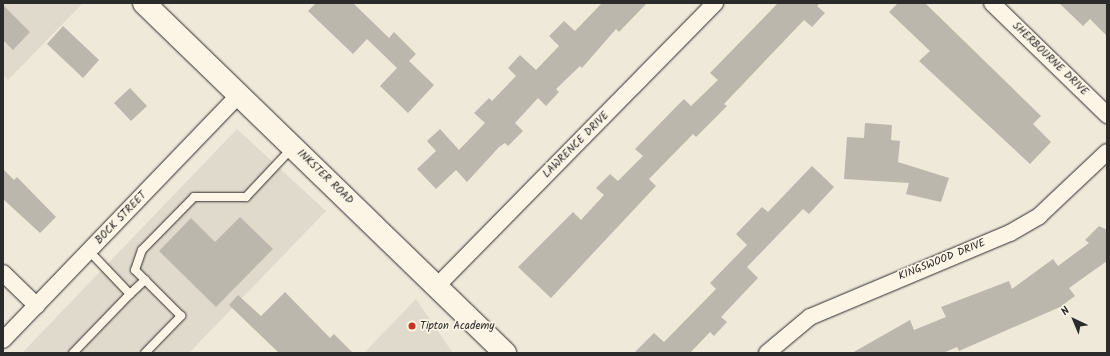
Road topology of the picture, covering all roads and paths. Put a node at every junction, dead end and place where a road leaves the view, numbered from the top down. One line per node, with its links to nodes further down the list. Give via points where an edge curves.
1 (144, 3): 4 (main road, INKSTER ROAD)
2 (715, 3): 11 (street, LAWRENCE DRIVE)
3 (992, 3): 5 (street, SHERBOURNE DRIVE)
4 (239, 95): 6 (main road, INKSTER ROAD); 8 (street, BOCK STREET)
5 (1107, 115)
6 (293, 147): 10 (lane, via 246,197 194,197 142,250 135,270); 11 (main road, INKSTER ROAD)
7 (1107, 152): 18 (street, KINGSWOOD DRIVE, via 1040,216 1010,233 810,317)
8 (88, 251): 12 (lane); 13 (street, BOCK STREET)
9 (3, 273): 13 (street)
10 (145, 280): 12 (lane); 16 (lane, via 181,316)
11 (437, 286): 17 (main road, INKSTER ROAD)
12 (130, 294): 15 (lane)
13 (36, 306): 14 (street, BOCK STREET)
14 (3, 340)
15 (73, 353)
16 (145, 353)
17 (505, 353)
18 (767, 353)

